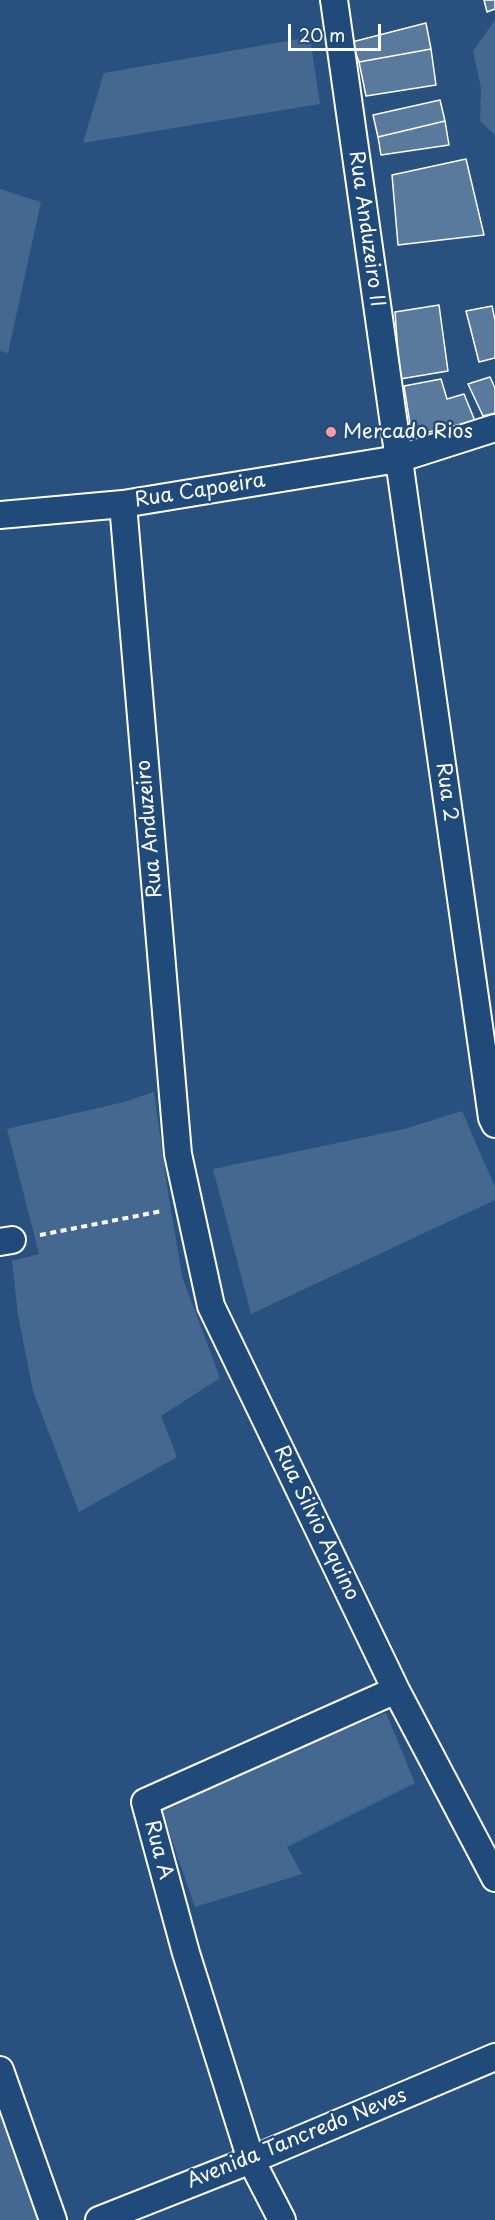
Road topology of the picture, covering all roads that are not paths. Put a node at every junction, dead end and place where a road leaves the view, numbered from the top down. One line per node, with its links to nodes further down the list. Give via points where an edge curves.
1 (334, 0): 3 (street, Rua Anduzeiro II)
2 (495, 428): 3 (street, Rua Capoeira)
3 (398, 459): 4 (street, Rua Capoeira); 6 (street, Rua 2)
4 (123, 504): 5 (street, Rua Capoeira); 7 (street, Rua Anduzeiro)
5 (0, 515)
6 (495, 1124)
7 (178, 1154): 8 (street, Rua Silvio Aquino, via 211,1306)
8 (396, 1690): 9 (street, Rua Silvio Aquino); 12 (street, Rua A, via 145,1802 186,1953)
9 (495, 1878)
10 (495, 2057): 12 (street, Avenida Tancredo Neves)
11 (0, 2070): 13 (street)
12 (251, 2160): 14 (street, Avenida Tancredo Neves); 15 (street)
13 (53, 2220)
14 (99, 2220)
15 (282, 2220)

